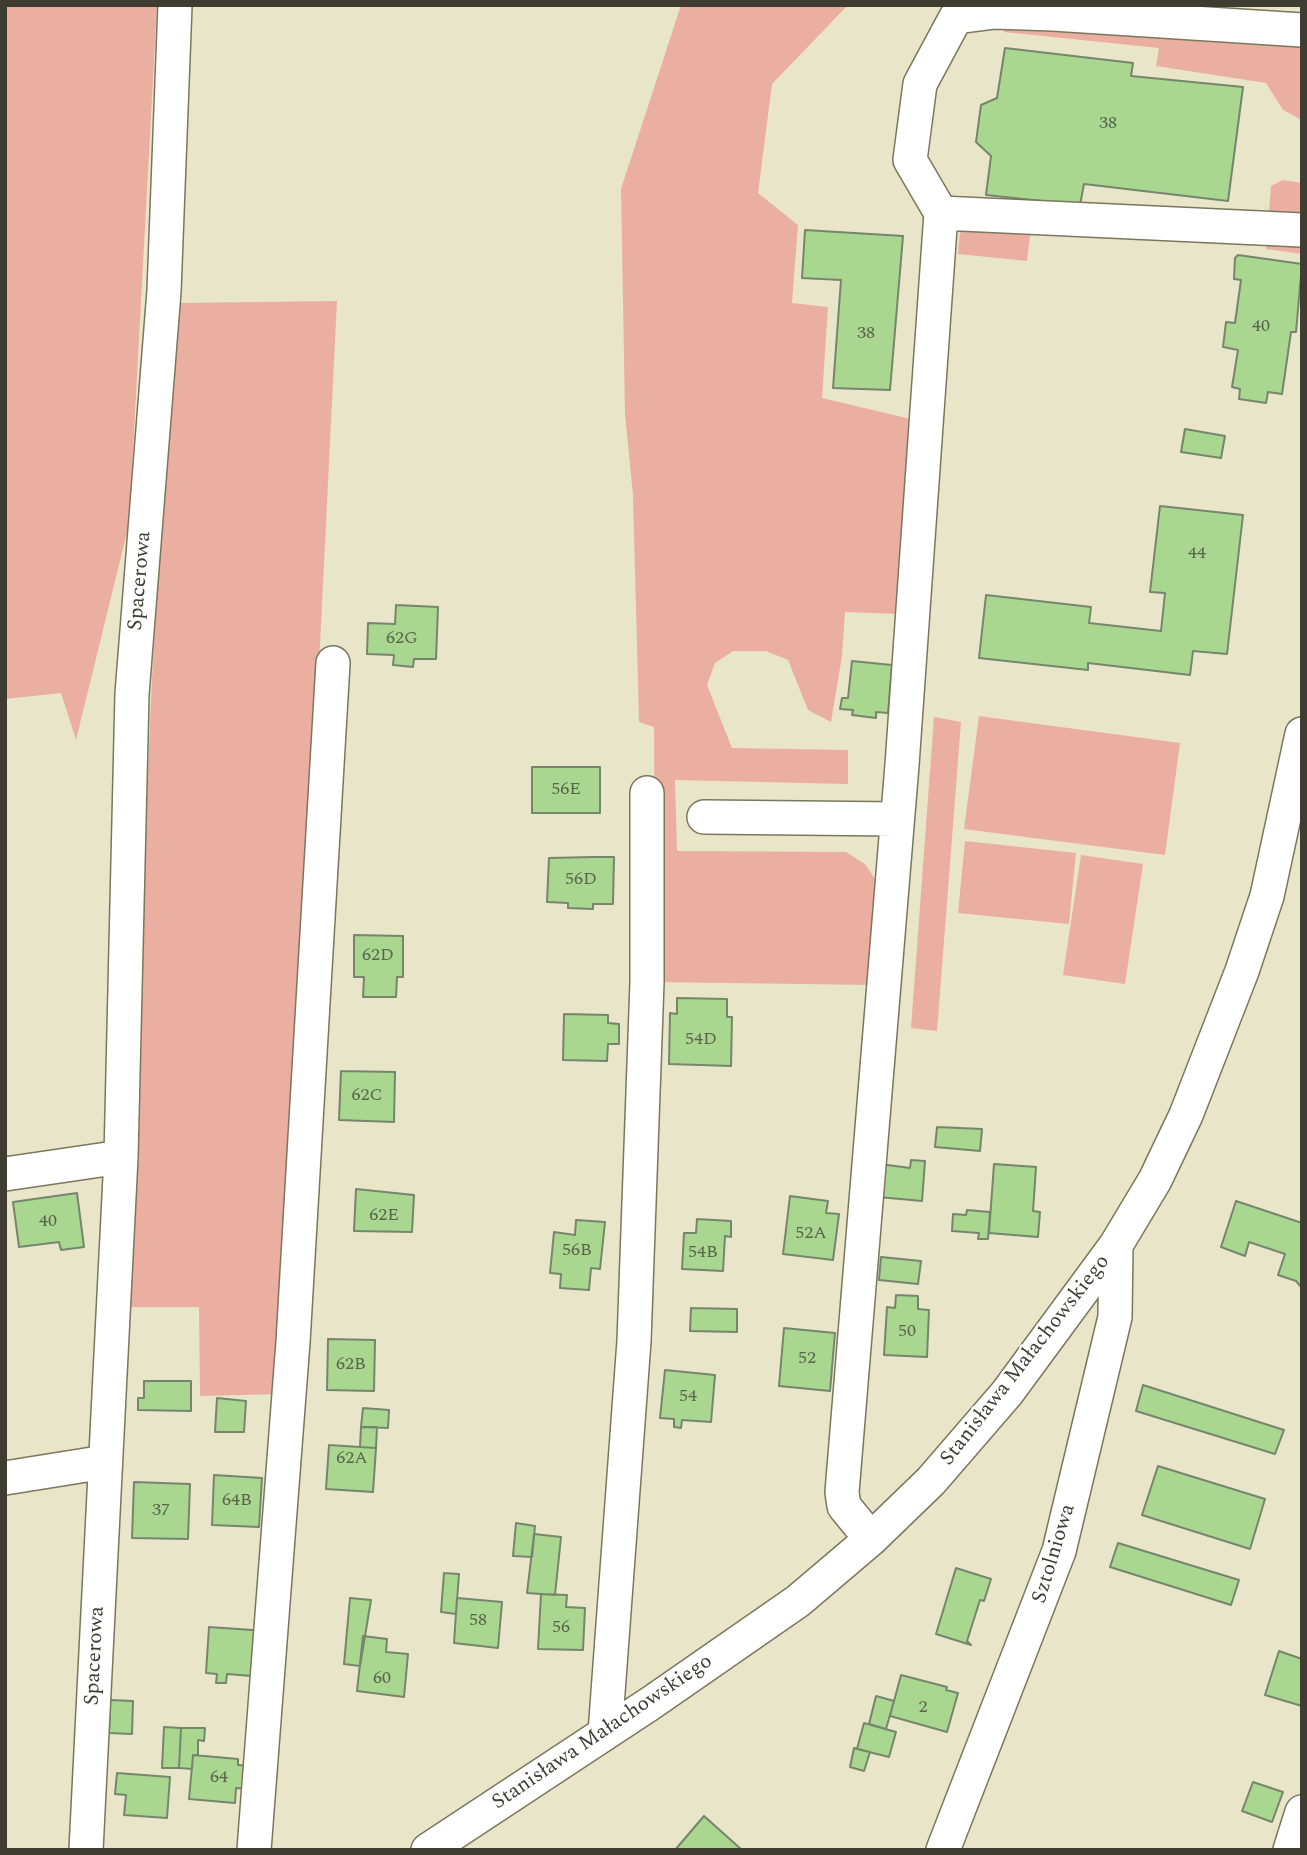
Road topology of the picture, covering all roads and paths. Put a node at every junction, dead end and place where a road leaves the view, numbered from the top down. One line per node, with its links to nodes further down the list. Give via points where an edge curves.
1 (175, 5): 10 (street, Spacerowa, via 164,291 132,694)
2 (1302, 30): 3 (street, via 1054,14 995,12 956,17 920,84 910,160)
3 (941, 213): 4 (street); 9 (street)
4 (1302, 230)
5 (333, 663): 19 (street, via 293,1342)
6 (1302, 734): 12 (street, Stanisława Małachowskiego, via 1267,896 1242,971 1186,1115 1155,1180)
7 (647, 793): 16 (street, via 647,982 634,1341)
8 (704, 817): 9 (street)
9 (897, 819): 15 (street, via 842,1492 844,1506)
10 (121, 1157): 11 (street); 13 (street, Spacerowa)
11 (5, 1174)
12 (1116, 1245): 15 (street, Stanisława Małachowskiego, via 1007,1393 931,1481); 21 (street, Sztolniowa, via 1115,1317 1059,1551)
13 (105, 1462): 14 (street); 18 (street, Spacerowa)
14 (5, 1478)
15 (872, 1539): 16 (street, Stanisława Małachowskiego, via 798,1601)
16 (605, 1733): 20 (street, Stanisława Małachowskiego)
17 (1302, 1812): 22 (street)
18 (86, 1850)
19 (254, 1850)
20 (428, 1850)
21 (943, 1850)
22 (1290, 1850)

